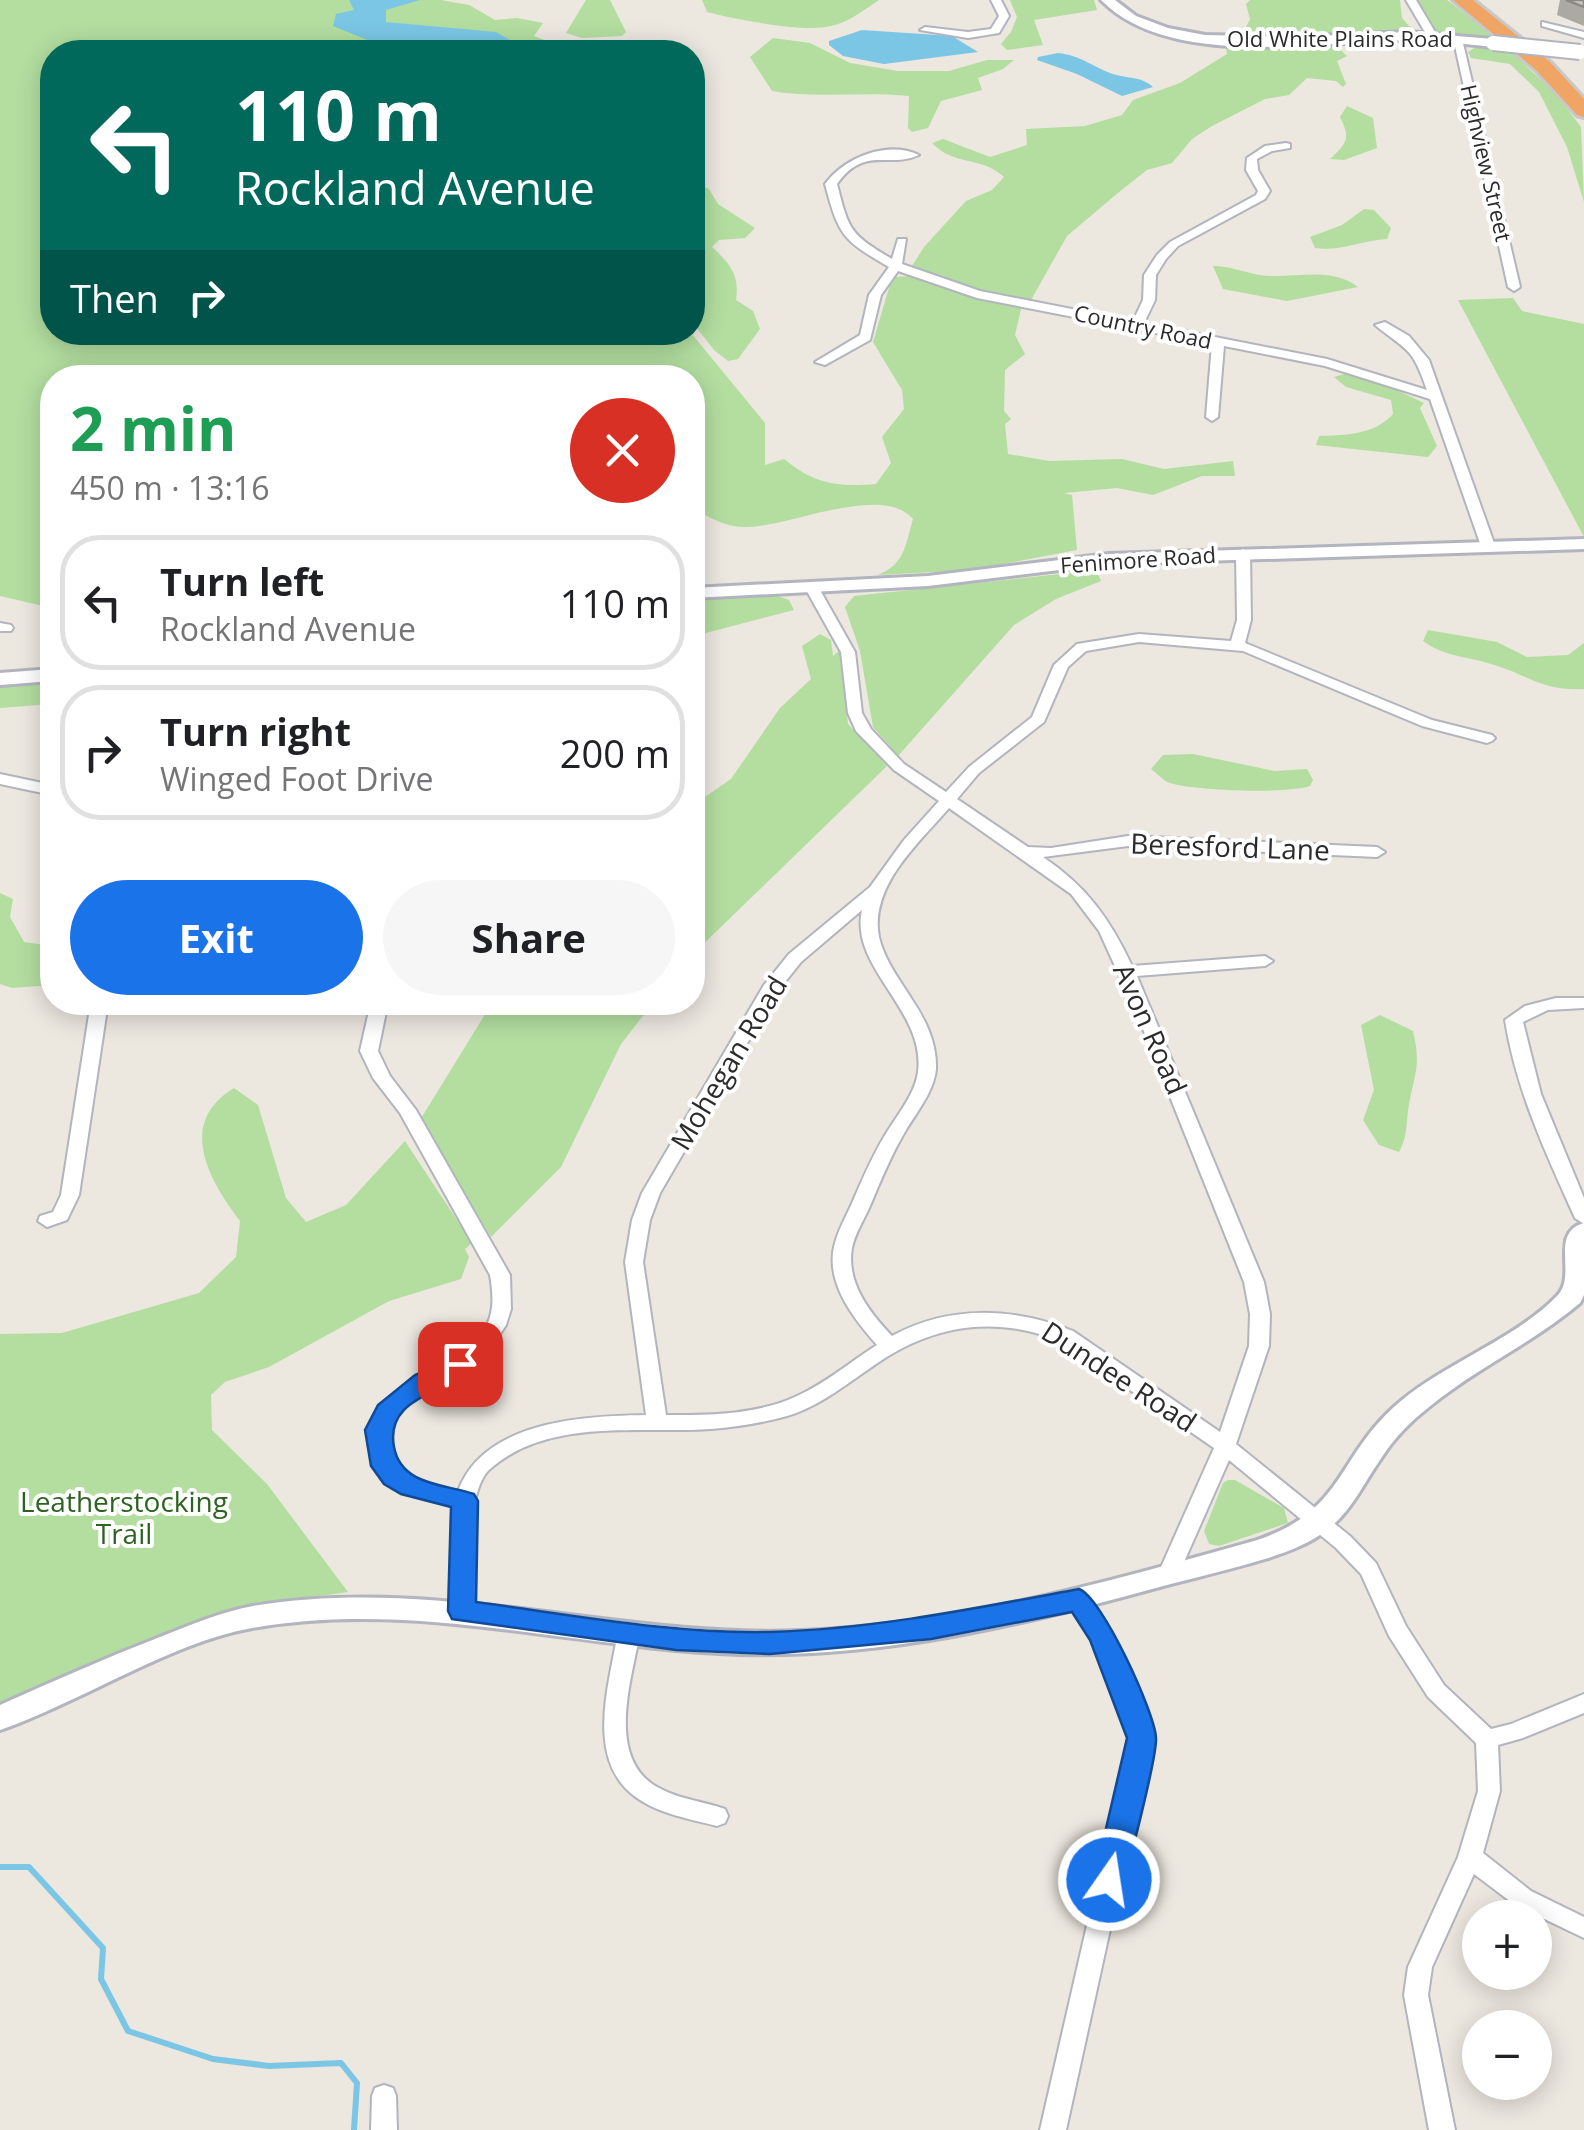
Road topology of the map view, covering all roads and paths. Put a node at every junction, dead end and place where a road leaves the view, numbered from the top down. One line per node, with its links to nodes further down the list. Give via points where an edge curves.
1 (996, 0): 7 (street, via 1004,16 995,30)
2 (1107, 0): 9 (street, Old White Plains Road, via 1138,25 1177,36)
3 (1411, 0): 9 (street)
4 (1462, 0): 13 (highway, via 1550,73)
5 (1484, 0): 12 (highway)
6 (1546, 24): 8 (street)
7 (925, 30)
8 (1584, 35)
9 (1433, 37): 10 (street, Old White Plains Road)
10 (1457, 39): 11 (street, Old White Plains Road, bridge); 18 (street, Highview Street)
11 (1582, 52)
12 (1584, 84)
13 (1584, 111)
14 (1286, 146): 19 (street, via 1252,158 1261,197 1160,258)
15 (914, 155): 17 (street, Country Road, via 862,157 832,184 841,224 854,241)
16 (902, 241): 17 (street)
17 (896, 266): 19 (street, Country Road, via 978,294); 22 (street, via 874,295 866,337)
18 (1514, 287)
19 (1138, 323): 21 (street, Country Road)
20 (1381, 325): 23 (street, via 1416,349)
21 (1218, 344): 23 (street, Country Road, via 1327,362); 24 (street)
22 (821, 362)
23 (1438, 397): 26 (street)
24 (1212, 417)
25 (1584, 544): 26 (street, Fenimore Road)
26 (1488, 546): 27 (street, Fenimore Road)
27 (1243, 553): 28 (street, Fenimore Road); 30 (street)
28 (811, 586): 29 (street, Fenimore Road); 36 (street, Avon Road, via 848,652 864,731)
29 (705, 592)
30 (1238, 646): 33 (street, Mohegan Road, via 1428,723); 36 (street, Mohegan Road, via 1138,638 1082,647 1061,666 1039,719 974,770)
31 (40, 676): 32 (street)
32 (0, 679)
33 (1487, 738)
34 (0, 779): 35 (street)
35 (40, 787)
36 (948, 801): 37 (street, Avon Road); 39 (street, Mohegan Road)
37 (1025, 852): 38 (street, Beresford Lane, via 1128,841); 41 (street, Avon Road, via 1092,909)
38 (1376, 852)
39 (876, 890): 48 (street, via 868,907 873,948 925,1045 927,1068 841,1252 850,1295); 49 (street, Mohegan Road, via 794,958 770,989 651,1193 634,1262)
40 (1265, 962): 41 (street)
41 (1125, 972): 50 (street, Avon Road, via 1254,1282 1260,1346)
42 (1584, 1003): 45 (street, via 1548,1002 1514,1020 1541,1116)
43 (98, 1015): 46 (street, via 70,1195 60,1216)
44 (377, 1015): 51 (street, via 369,1051 500,1275 504,1299 486,1342 387,1412 378,1446 394,1477)
45 (1584, 1218)
46 (47, 1221)
47 (1584, 1231): 52 (street, via 1577,1238 1572,1297 1402,1414 1350,1491)
48 (890, 1347): 49 (street, Dundee Road, via 787,1409 732,1421); 50 (street, Dundee Road, via 925,1329 978,1319 1037,1323)
49 (657, 1422): 51 (street, Dundee Road, via 560,1428 482,1464)
50 (1225, 1446): 52 (street, Dundee Road); 53 (street, Avon Road)
51 (465, 1501): 55 (street)
52 (1319, 1522): 53 (street, via 1280,1544); 59 (street, Dundee Road, via 1369,1569 1436,1691)
53 (1169, 1574): 54 (street)
54 (1079, 1600): 56 (street, via 931,1628 788,1642 723,1643); 65 (street, via 1103,1637 1142,1738)
55 (462, 1611): 56 (street); 58 (street, via 359,1607 251,1617)
56 (628, 1632): 60 (street, via 612,1744 624,1775 656,1800)
57 (1584, 1704): 59 (street)
58 (0, 1718)
59 (1487, 1739): 61 (street, via 1488,1791)
60 (717, 1816)
61 (1470, 1856): 62 (street, via 1524,1898); 66 (street, via 1420,1967 1416,1996)
62 (1584, 1928)
63 (384, 2096): 64 (street)
64 (384, 2130)
65 (1053, 2130)
66 (1442, 2130)

